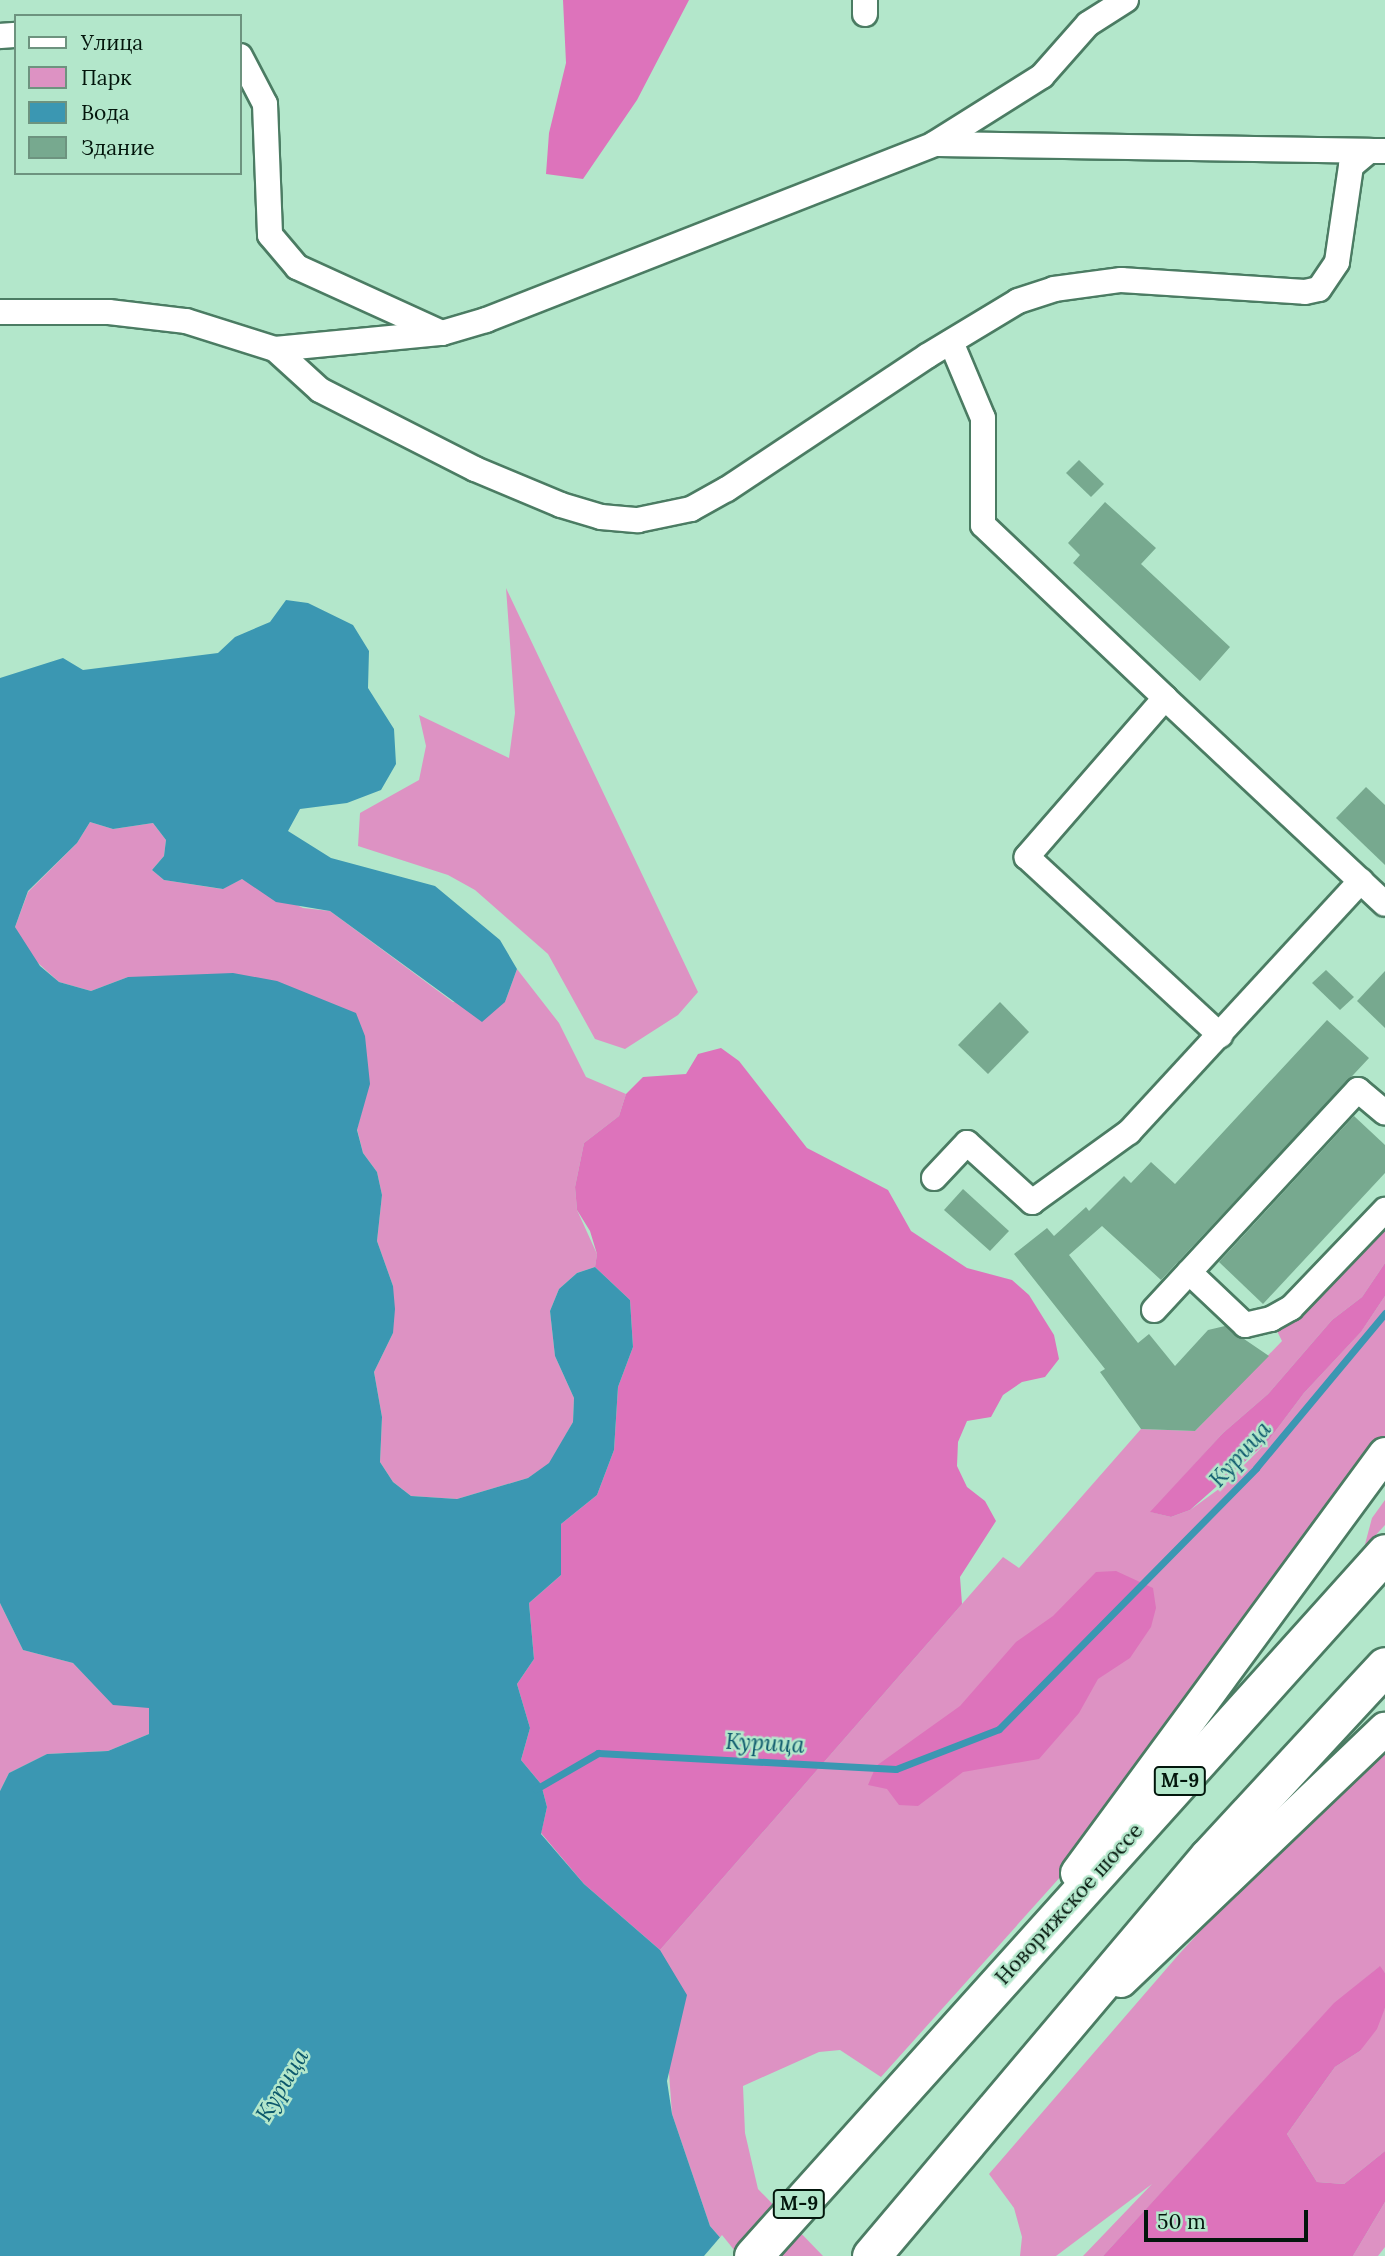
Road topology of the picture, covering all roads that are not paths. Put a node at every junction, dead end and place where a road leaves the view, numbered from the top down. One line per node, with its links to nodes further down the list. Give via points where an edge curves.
1 (1126, 0): 3 (street, via 1088,24 1042,76)
2 (242, 60): 6 (street, via 265,104 270,235 297,267)
3 (934, 144): 4 (street); 6 (street, via 486,320)
4 (1377, 151): 7 (street, via 1351,166 1337,262 1320,289 1305,292 1121,280 1054,289 1018,301)
5 (0, 312): 8 (street, via 109,312 186,321)
6 (442, 333): 8 (street)
7 (951, 342): 8 (street, via 727,489 691,509 638,520 601,517 561,505 475,468 320,390); 9 (street, via 983,418 979,513 983,525)
8 (275, 349)
9 (1165, 698): 10 (street); 12 (street, via 1027,857)
10 (1361, 881): 11 (street); 12 (street)
11 (1385, 904)
12 (1220, 1035): 14 (street, via 1129,1132 1032,1202 967,1143)
13 (1385, 1113): 16 (street, via 1358,1090)
14 (934, 1178)
15 (1385, 1210): 16 (street, via 1291,1308 1271,1319 1245,1325)
16 (1189, 1272): 17 (street)
17 (1154, 1310)
18 (1385, 1454): 22 (main road, М-9, via 1296,1571 1187,1729)
19 (1385, 1553): 22 (highway, Новорижское шоссе / М-9)
20 (1385, 1666): 23 (highway, via 1208,1857)
21 (1385, 1729): 23 (main road)
22 (974, 2009): 24 (highway, Новорижское шоссе / М-9)
23 (1038, 2059): 25 (highway)
24 (753, 2256)
25 (871, 2256)

